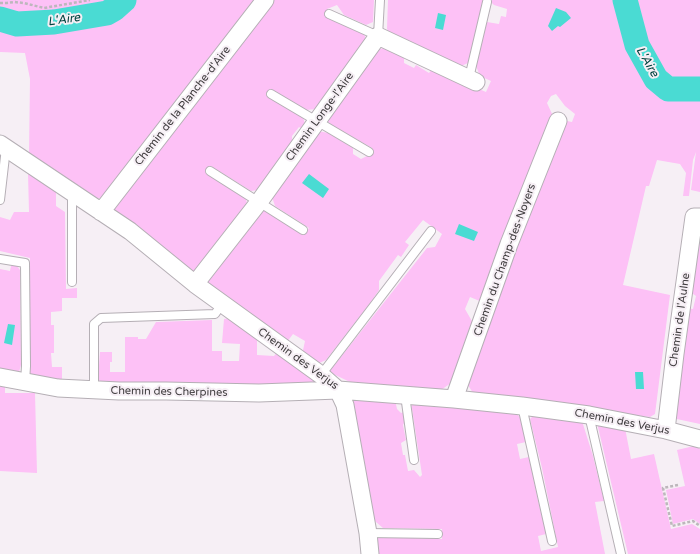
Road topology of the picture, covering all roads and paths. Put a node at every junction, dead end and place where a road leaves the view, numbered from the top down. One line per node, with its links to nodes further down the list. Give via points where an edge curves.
1 (90, 0): 5 (path, via 44,8 24,3)
2 (265, 0): 18 (street, Chemin de la Planche-d'Aire)
3 (380, 0): 7 (lane)
4 (487, 2): 8 (lane)
5 (0, 3)
6 (329, 14): 7 (lane)
7 (378, 36): 8 (street); 10 (street, Chemin Longe-l'Aire)
8 (472, 80)
9 (271, 94): 10 (lane)
10 (317, 121): 13 (lane); 17 (street, Chemin Longe-l'Aire)
11 (558, 121): 32 (street, Chemin du Champ-des-Noyers)
12 (3, 146): 15 (street, Chemin des Verjus); 16 (lane)
13 (369, 152)
14 (210, 171): 17 (lane)
15 (72, 192): 18 (street, Chemin des Verjus); 23 (lane)
16 (0, 200)
17 (259, 202): 20 (lane); 24 (street, Chemin Longe-l'Aire)
18 (101, 212): 24 (street, Chemin des Verjus, via 130,231)
19 (700, 217): 35 (street, Chemin de l'Aulne, via 694,217)
20 (303, 230)
21 (430, 231): 26 (lane)
22 (0, 259): 28 (lane, via 25,264)
23 (72, 282)
24 (195, 284): 25 (street, Chemin des Verjus)
25 (222, 304): 26 (street, Chemin des Verjus); 29 (lane, via 215,314 101,318 94,324)
26 (321, 375): 30 (street, Chemin des Verjus)
27 (0, 377): 28 (street, Chemin des Cherpines)
28 (25, 382): 29 (street, Chemin des Cherpines, via 58,388)
29 (94, 390): 30 (street, Chemin des Cherpines, via 259,393)
30 (338, 390): 31 (street, Chemin des Verjus); 40 (street, via 345,405)
31 (405, 396): 32 (street, Chemin des Verjus); 37 (lane)
32 (454, 399): 33 (street, Chemin des Verjus)
33 (522, 406): 34 (street, Chemin des Verjus); 42 (lane)
34 (590, 415): 35 (street, Chemin des Verjus); 44 (lane)
35 (666, 430): 36 (street, Chemin des Verjus)
36 (700, 439)
37 (414, 460)
38 (678, 485): 39 (path, via 664,488 672,526 693,521)
39 (700, 526)
40 (368, 533): 41 (lane); 43 (street)
41 (438, 534)
42 (552, 541)
43 (370, 554)
44 (621, 554)

